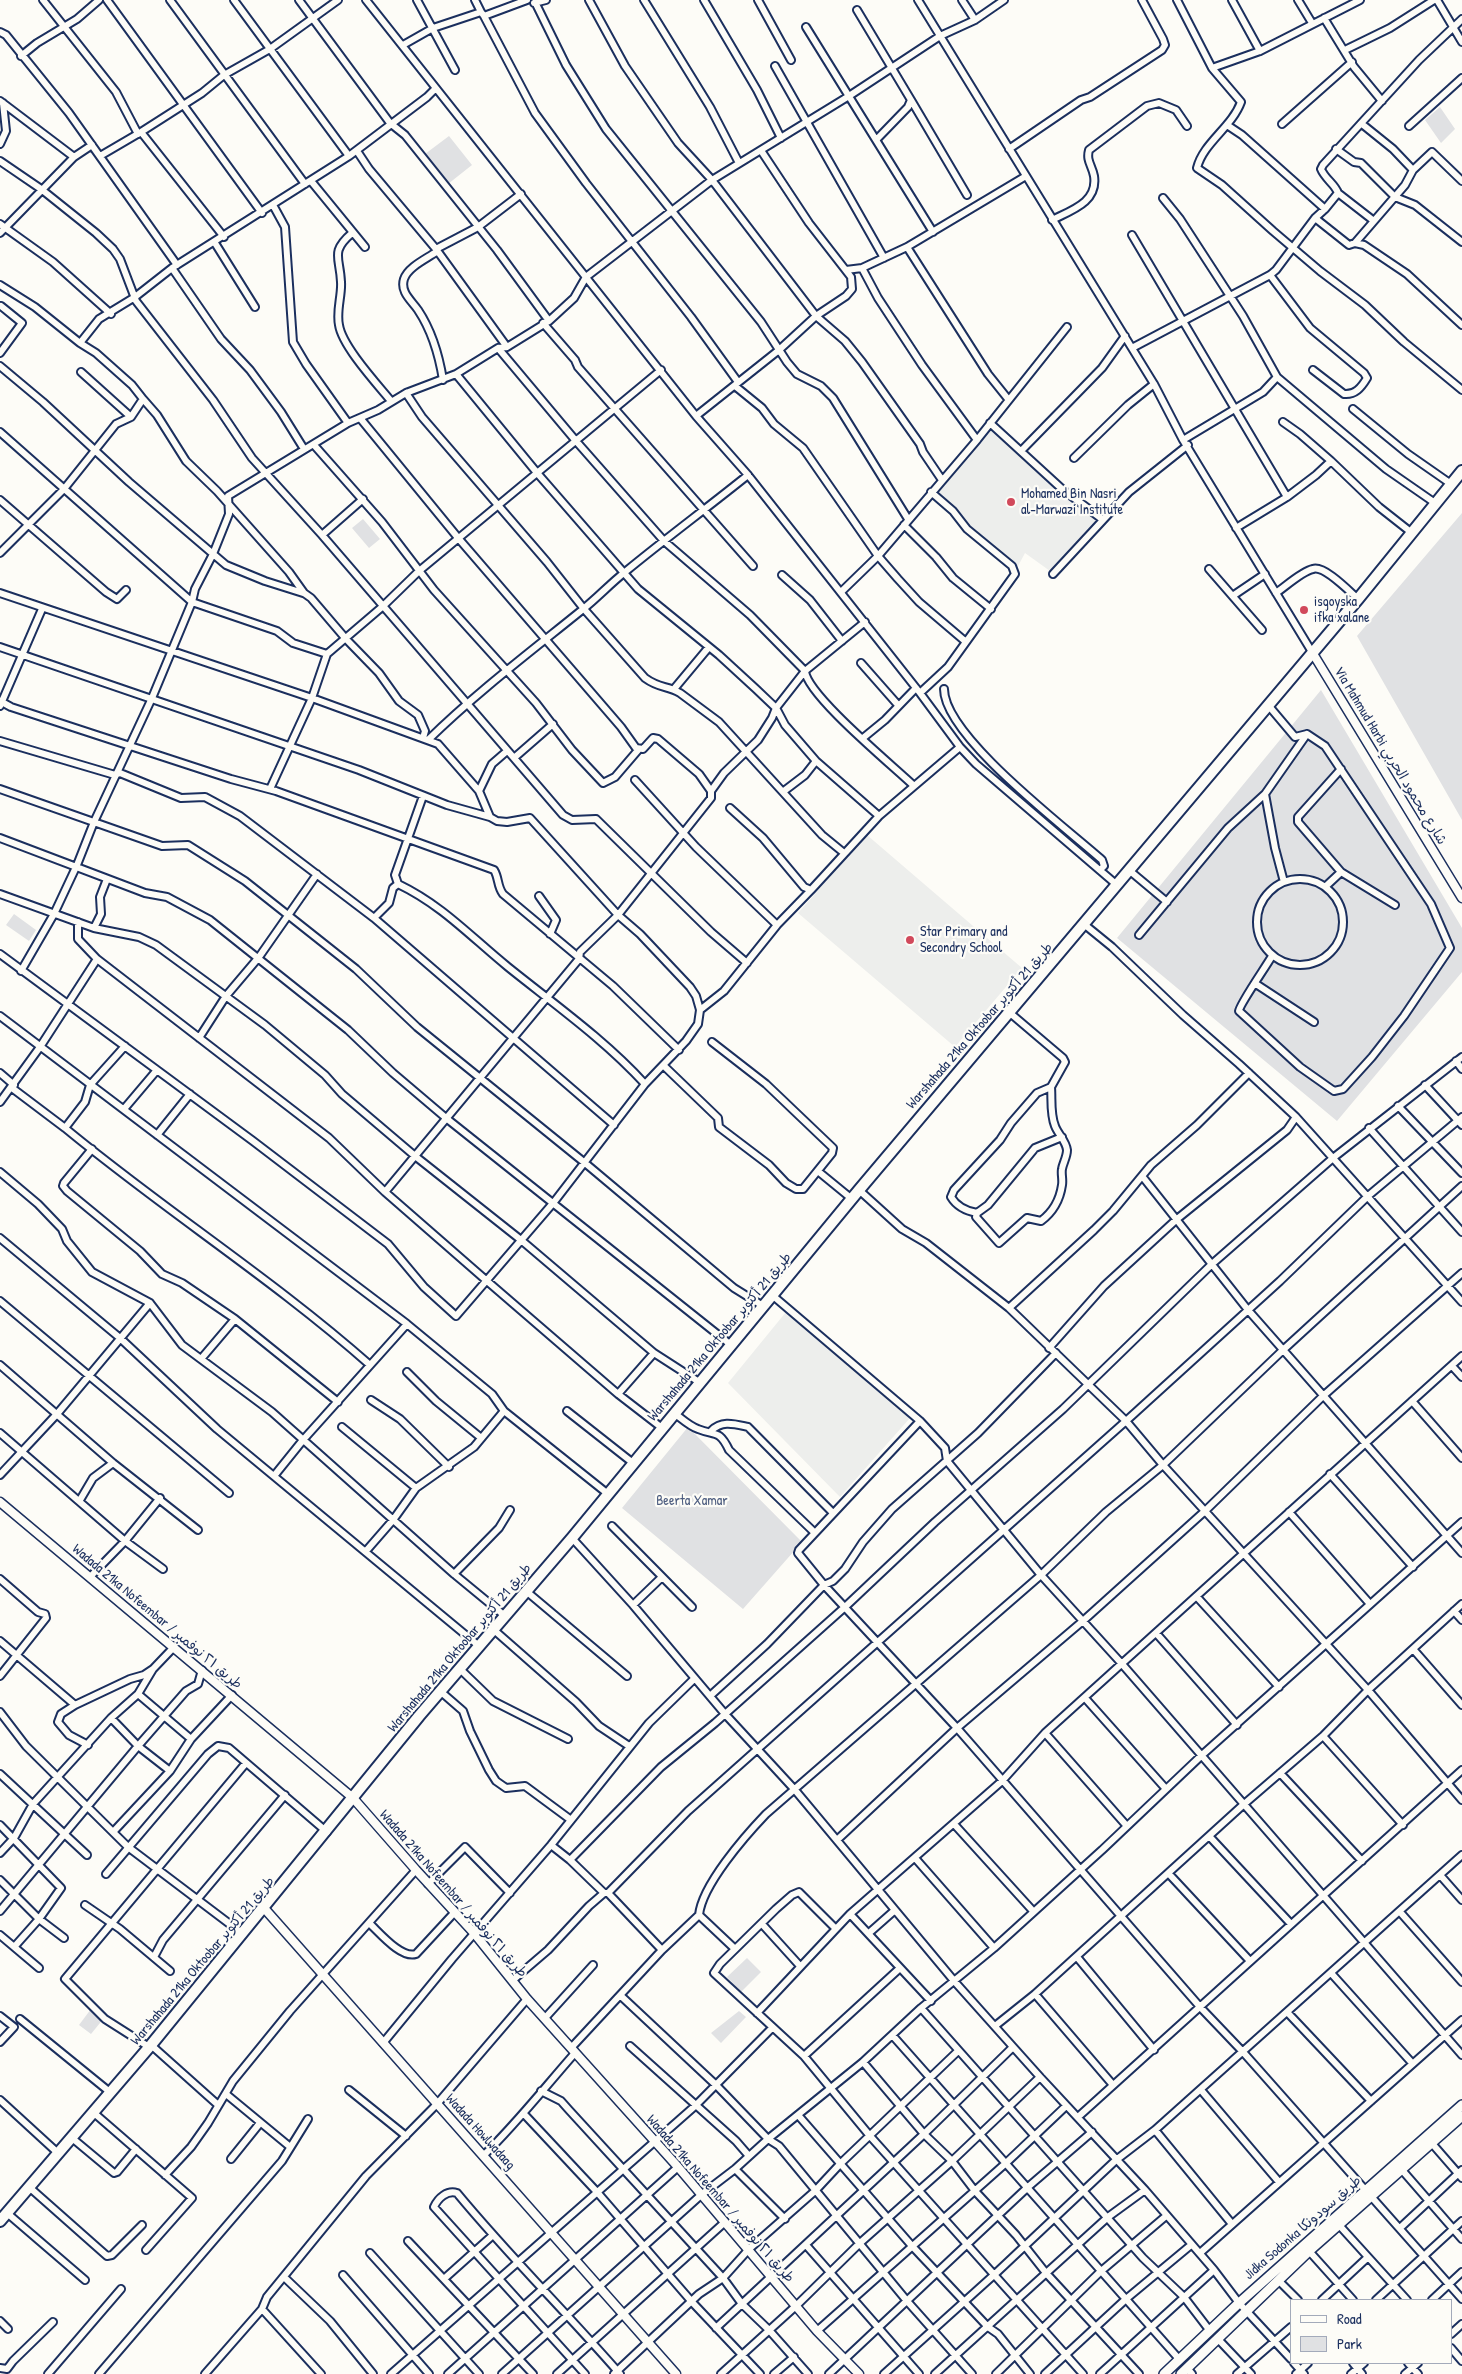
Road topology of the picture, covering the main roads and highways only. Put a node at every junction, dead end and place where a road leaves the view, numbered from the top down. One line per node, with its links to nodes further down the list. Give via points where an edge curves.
1 (1462, 471): 6 (main road, Warshahada 21ka Oktoobar طريق 21 أكتوبر, via 440,1692 111,2093)
2 (1462, 2104): 4 (main road, Jidka Sodonka طريق سودونكا)
3 (1462, 2116): 4 (main road, Jidka Sodonka طريق سودونكا)
4 (1429, 2140): 5 (main road, Jidka Sodonka طريق سودونكا); 5 (main road, Jidka Sodonka طريق سودونكا, via 1402,2170)
5 (1368, 2194): 7 (main road, Jidka Sodonka طريق سودونكا, via 1340,2225 1246,2310); 8 (main road, Jidka Sodonka طريق سودونكا, via 1239,2303)
6 (0, 2221)
7 (1187, 2372)
8 (1164, 2374)

